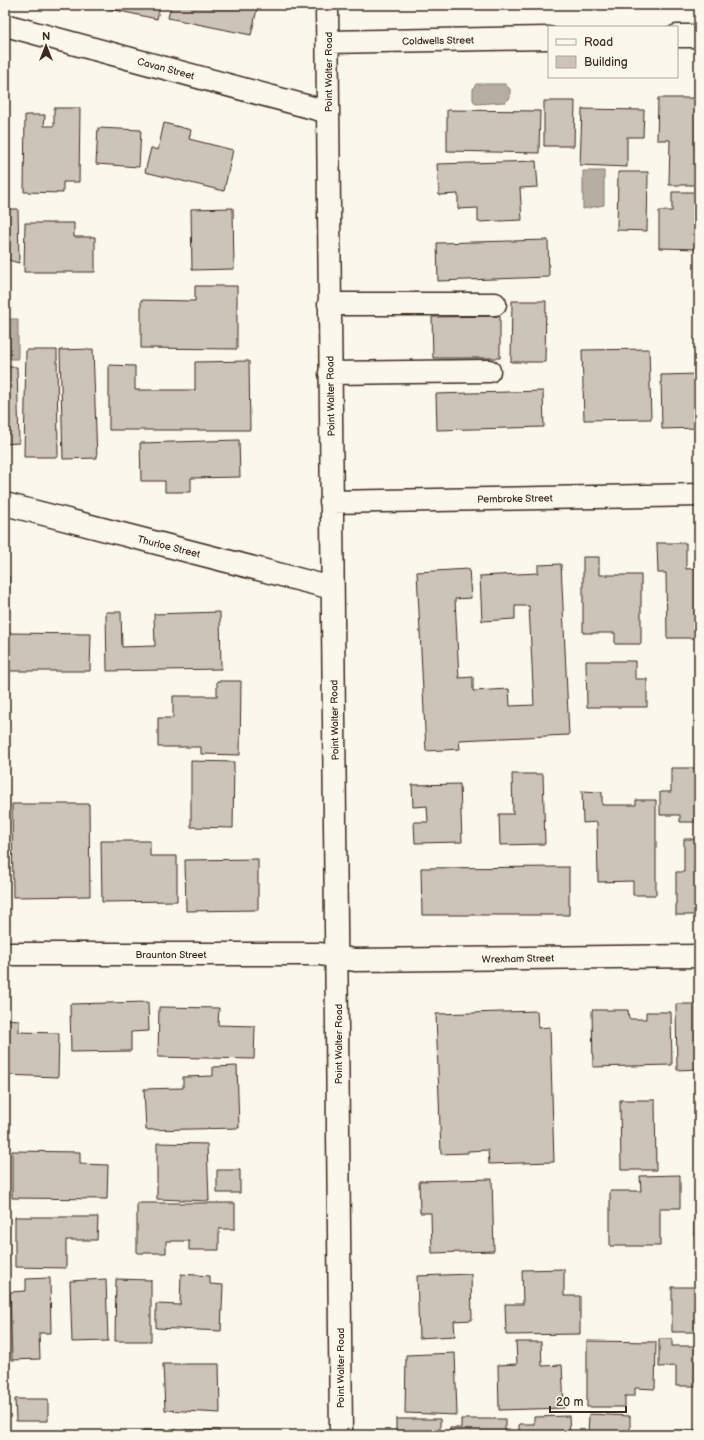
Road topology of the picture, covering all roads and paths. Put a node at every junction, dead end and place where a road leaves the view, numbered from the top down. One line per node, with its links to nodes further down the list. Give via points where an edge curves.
1 (327, 5): 6 (street, Point Walter Road)
2 (5, 25): 7 (street, Cavan Street)
3 (678, 36): 4 (street)
4 (699, 36)
5 (548, 38): 6 (street, Coldwells Street)
6 (328, 42): 7 (street, Point Walter Road)
7 (328, 112): 8 (street, Point Walter Road)
8 (329, 304): 9 (street); 11 (street, Point Walter Road)
9 (495, 304)
10 (489, 371): 11 (street)
11 (330, 372): 13 (street, Point Walter Road)
12 (699, 495): 13 (street, Pembroke Street)
13 (332, 502): 15 (street, Point Walter Road)
14 (5, 504): 15 (street, Thurloe Street)
15 (332, 588): 18 (street, Point Walter Road)
16 (5, 954): 18 (street, Braunton Street, via 320,954)
17 (699, 956): 18 (street, Wrexham Street, via 354,960)
18 (337, 957): 19 (street, Point Walter Road)
19 (341, 1435)

